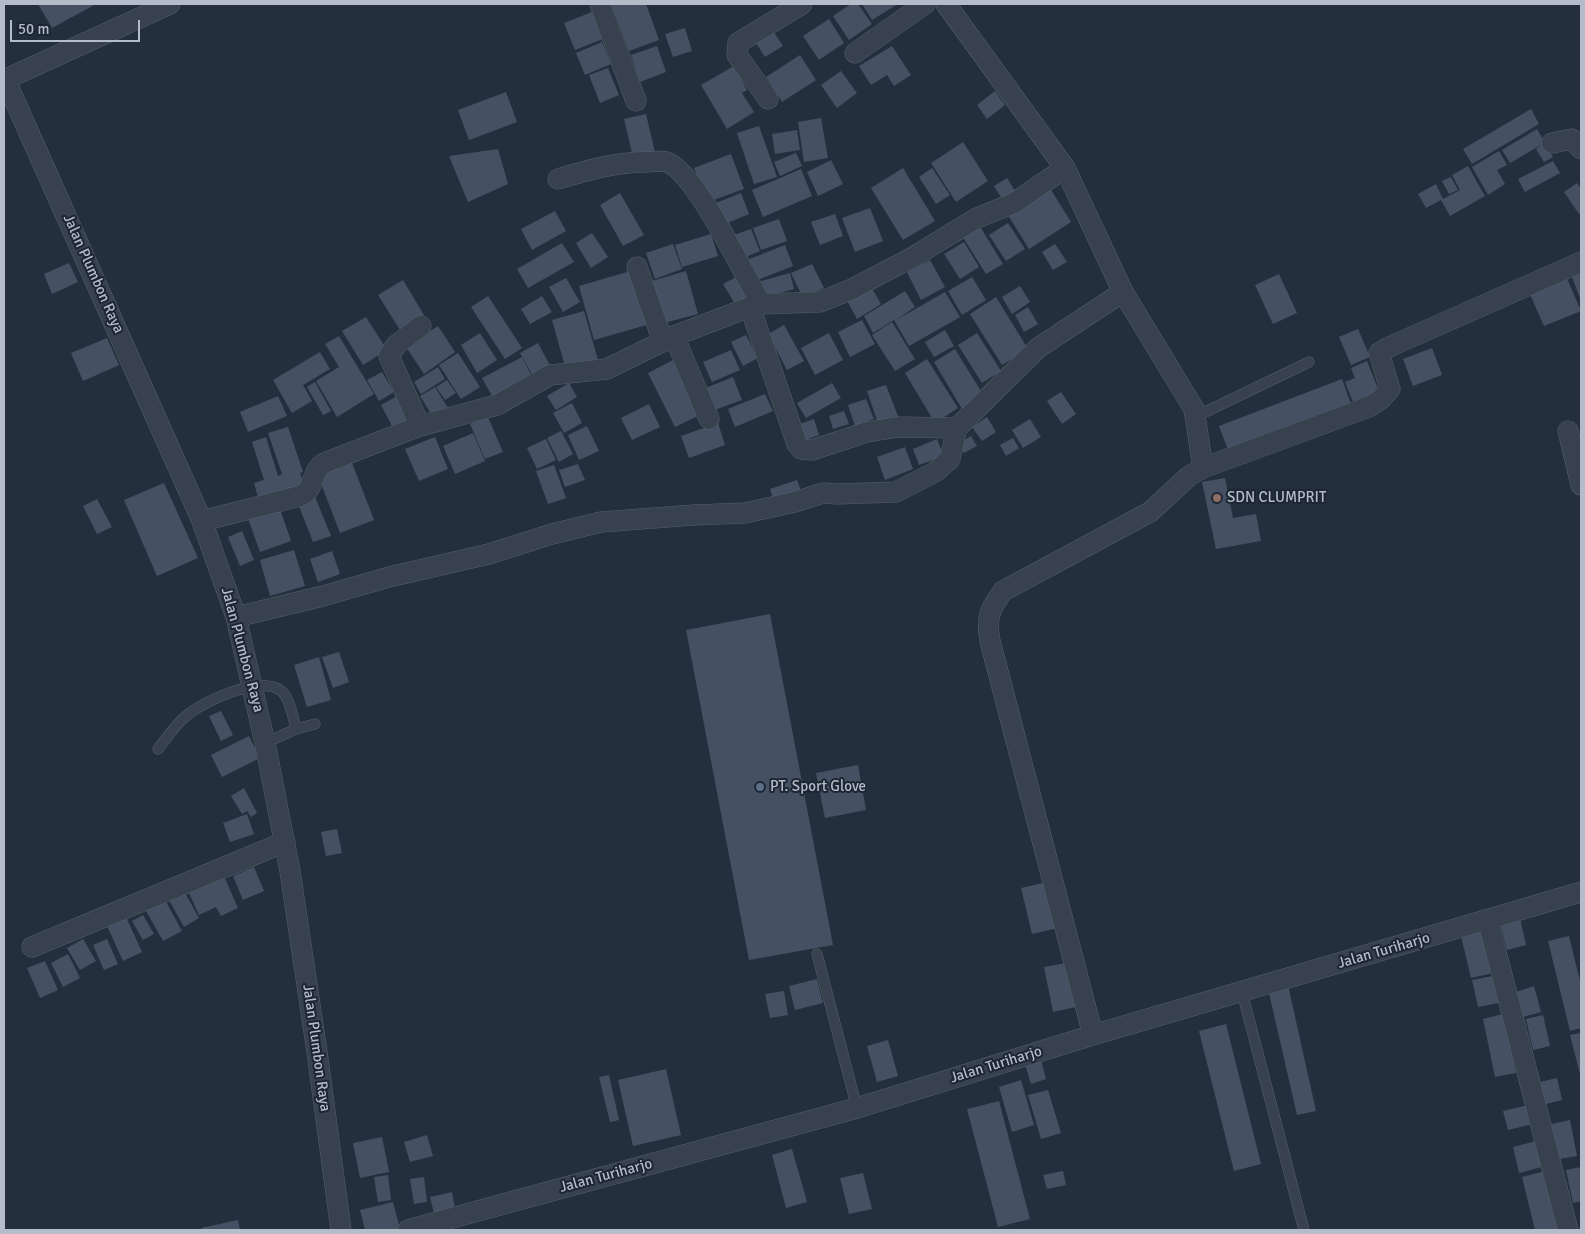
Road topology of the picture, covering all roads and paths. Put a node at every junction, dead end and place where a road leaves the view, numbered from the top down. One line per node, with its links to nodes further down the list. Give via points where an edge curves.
1 (170, 4): 7 (street)
2 (600, 4): 9 (street)
3 (802, 4): 8 (street, via 738,43 737,55)
4 (925, 4): 6 (street)
5 (946, 4): 12 (street)
6 (855, 53)
7 (5, 79): 28 (street, Jalan Plumbon Raya)
8 (768, 100)
9 (636, 101)
10 (1552, 143): 11 (street, via 1572,139)
11 (1581, 149)
12 (1065, 168): 16 (street); 17 (street, via 1014,203 977,218 852,289 820,302)
13 (558, 179): 17 (street, via 629,162 666,162 674,167 685,176 723,234)
14 (1581, 262): 26 (street, via 1379,353 1390,389 1369,407)
15 (637, 267): 19 (street)
16 (1123, 292): 21 (street); 24 (street, via 1038,348)
17 (756, 305): 19 (street); 24 (street, via 801,449 818,449 867,432 898,427)
18 (421, 326): 23 (street, via 396,345 389,356)
19 (668, 339): 22 (street); 23 (street, via 607,369 550,375 497,405)
20 (1309, 362): 21 (lane)
21 (1196, 416): 26 (street)
22 (709, 419)
23 (420, 426): 28 (street, via 324,463 307,492)
24 (957, 428): 29 (street, via 950,459 935,472 896,492 823,493 745,513 601,522 489,554)
25 (1568, 431): 27 (street)
26 (1203, 468): 41 (street, via 1189,476 1150,512 1003,591 990,612 987,624)
27 (1581, 486)
28 (202, 521): 29 (street, Jalan Plumbon Raya)
29 (236, 617): 30 (street, Jalan Plumbon Raya)
30 (252, 687): 32 (lane, via 269,686 280,690 286,696); 33 (street, Jalan Plumbon Raya); 34 (lane, via 200,705 184,717)
31 (315, 724): 32 (lane)
32 (296, 728): 33 (lane)
33 (266, 743): 35 (street, Jalan Plumbon Raya)
34 (158, 749)
35 (284, 842): 38 (street); 43 (street, Jalan Plumbon Raya, via 317,1052)
36 (1581, 892): 37 (street, Jalan Turiharjo)
37 (1488, 921): 40 (street, Jalan Turiharjo); 46 (street)
38 (32, 947)
39 (817, 954): 42 (lane)
40 (1242, 992): 41 (street, Jalan Turiharjo); 45 (lane)
41 (1094, 1035): 42 (street, Jalan Turiharjo)
42 (857, 1108): 44 (street, Jalan Turiharjo)
43 (340, 1230)
44 (408, 1230)
45 (1304, 1230)
46 (1568, 1230)

